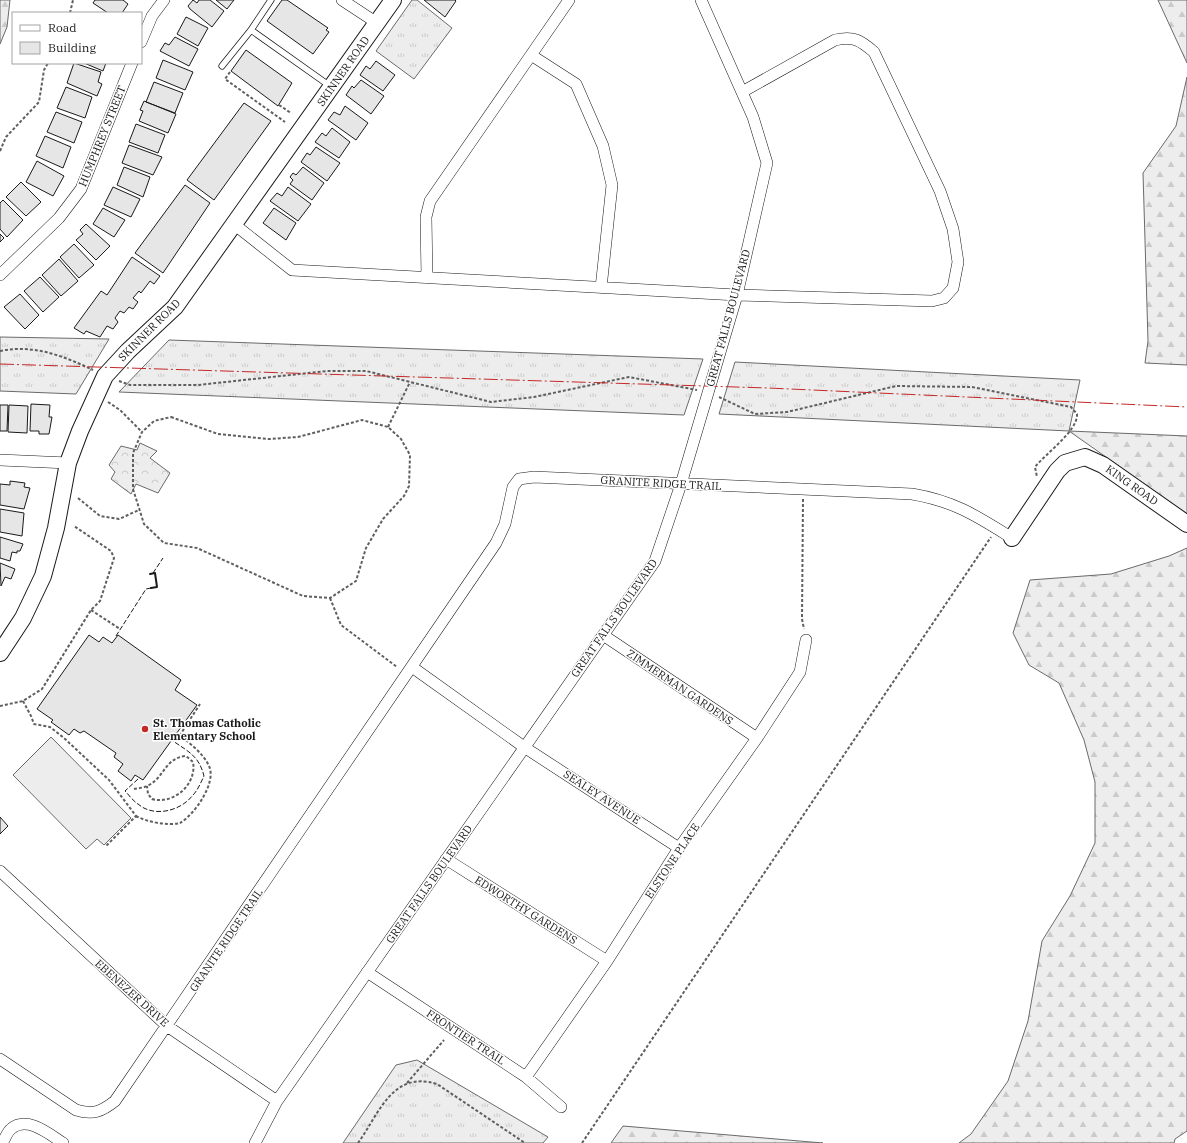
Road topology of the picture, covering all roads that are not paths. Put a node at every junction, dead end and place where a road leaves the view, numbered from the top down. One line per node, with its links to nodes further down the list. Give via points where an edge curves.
1 (164, 0): 9 (street, via 152,16)
2 (271, 0): 8 (lane)
3 (342, 0): 7 (street)
4 (393, 0): 7 (street, SKINNER ROAD)
5 (569, 0): 10 (street)
6 (701, 0): 14 (street, GREAT FALLS BOULEVARD)
7 (377, 23): 13 (street, SKINNER ROAD)
8 (251, 30): 12 (lane); 13 (lane)
9 (142, 40)
10 (531, 55): 17 (street, via 430,201 426,217); 18 (street, via 576,84 603,146 612,185)
11 (132, 64): 16 (street, HUMPHREY STREET, via 81,189 59,218)
12 (222, 66)
13 (332, 88): 15 (street, SKINNER ROAD)
14 (742, 92): 19 (street, GREAT FALLS BOULEVARD, via 753,117 767,163); 19 (street, via 835,40 848,37 862,42 874,52 940,191 953,229 958,262 953,288 944,298 932,301)
15 (235, 225): 17 (street, via 292,270); 21 (street, SKINNER ROAD, via 175,307 105,376)
16 (0, 275)
17 (427, 278): 18 (street)
18 (601, 288): 19 (street)
19 (737, 295): 22 (street, GREAT FALLS BOULEVARD)
20 (0, 460): 21 (street)
21 (68, 463): 27 (street, SKINNER ROAD, via 56,528 43,576 23,618)
22 (682, 484): 24 (street, GRANITE RIDGE TRAIL, via 912,494 957,505); 25 (street, GREAT FALLS BOULEVARD, via 655,561); 28 (street, GRANITE RIDGE TRAIL, via 534,476 520,479 513,487 505,524 496,543)
23 (1187, 524): 24 (street, KING ROAD, via 1103,465 1085,457 1073,459 1056,471)
24 (1012, 538)
25 (603, 635): 29 (street, ZIMMERMAN GARDENS); 30 (street, GREAT FALLS BOULEVARD)
26 (806, 640): 29 (street, ELSTONE PLACE, via 800,672)
27 (0, 653)
28 (409, 671): 30 (street); 36 (street, GRANITE RIDGE TRAIL)
29 (757, 738): 31 (street, ELSTONE PLACE)
30 (524, 747): 31 (street, SEALEY AVENUE); 32 (street, GREAT FALLS BOULEVARD)
31 (679, 848): 34 (street, ELSTONE PLACE)
32 (446, 859): 34 (street, EDWORTHY GARDENS); 35 (street, GREAT FALLS BOULEVARD)
33 (0, 871): 36 (street, EBENEZER DRIVE)
34 (607, 961): 38 (street, ELSTONE PLACE)
35 (367, 972): 38 (street, FRONTIER TRAIL); 39 (street, GREAT FALLS BOULEVARD)
36 (167, 1026): 37 (street, GRANITE RIDGE TRAIL, via 115,1102 104,1110 88,1114 76,1110); 39 (street, EBENEZER DRIVE)
37 (0, 1059)
38 (526, 1077): 40 (street, FRONTIER TRAIL)
39 (277, 1101): 43 (street, GREAT FALLS BOULEVARD)
40 (561, 1107)
41 (2, 1143): 42 (street, via 11,1129 24,1124 39,1127)
42 (63, 1143)
43 (255, 1143)

